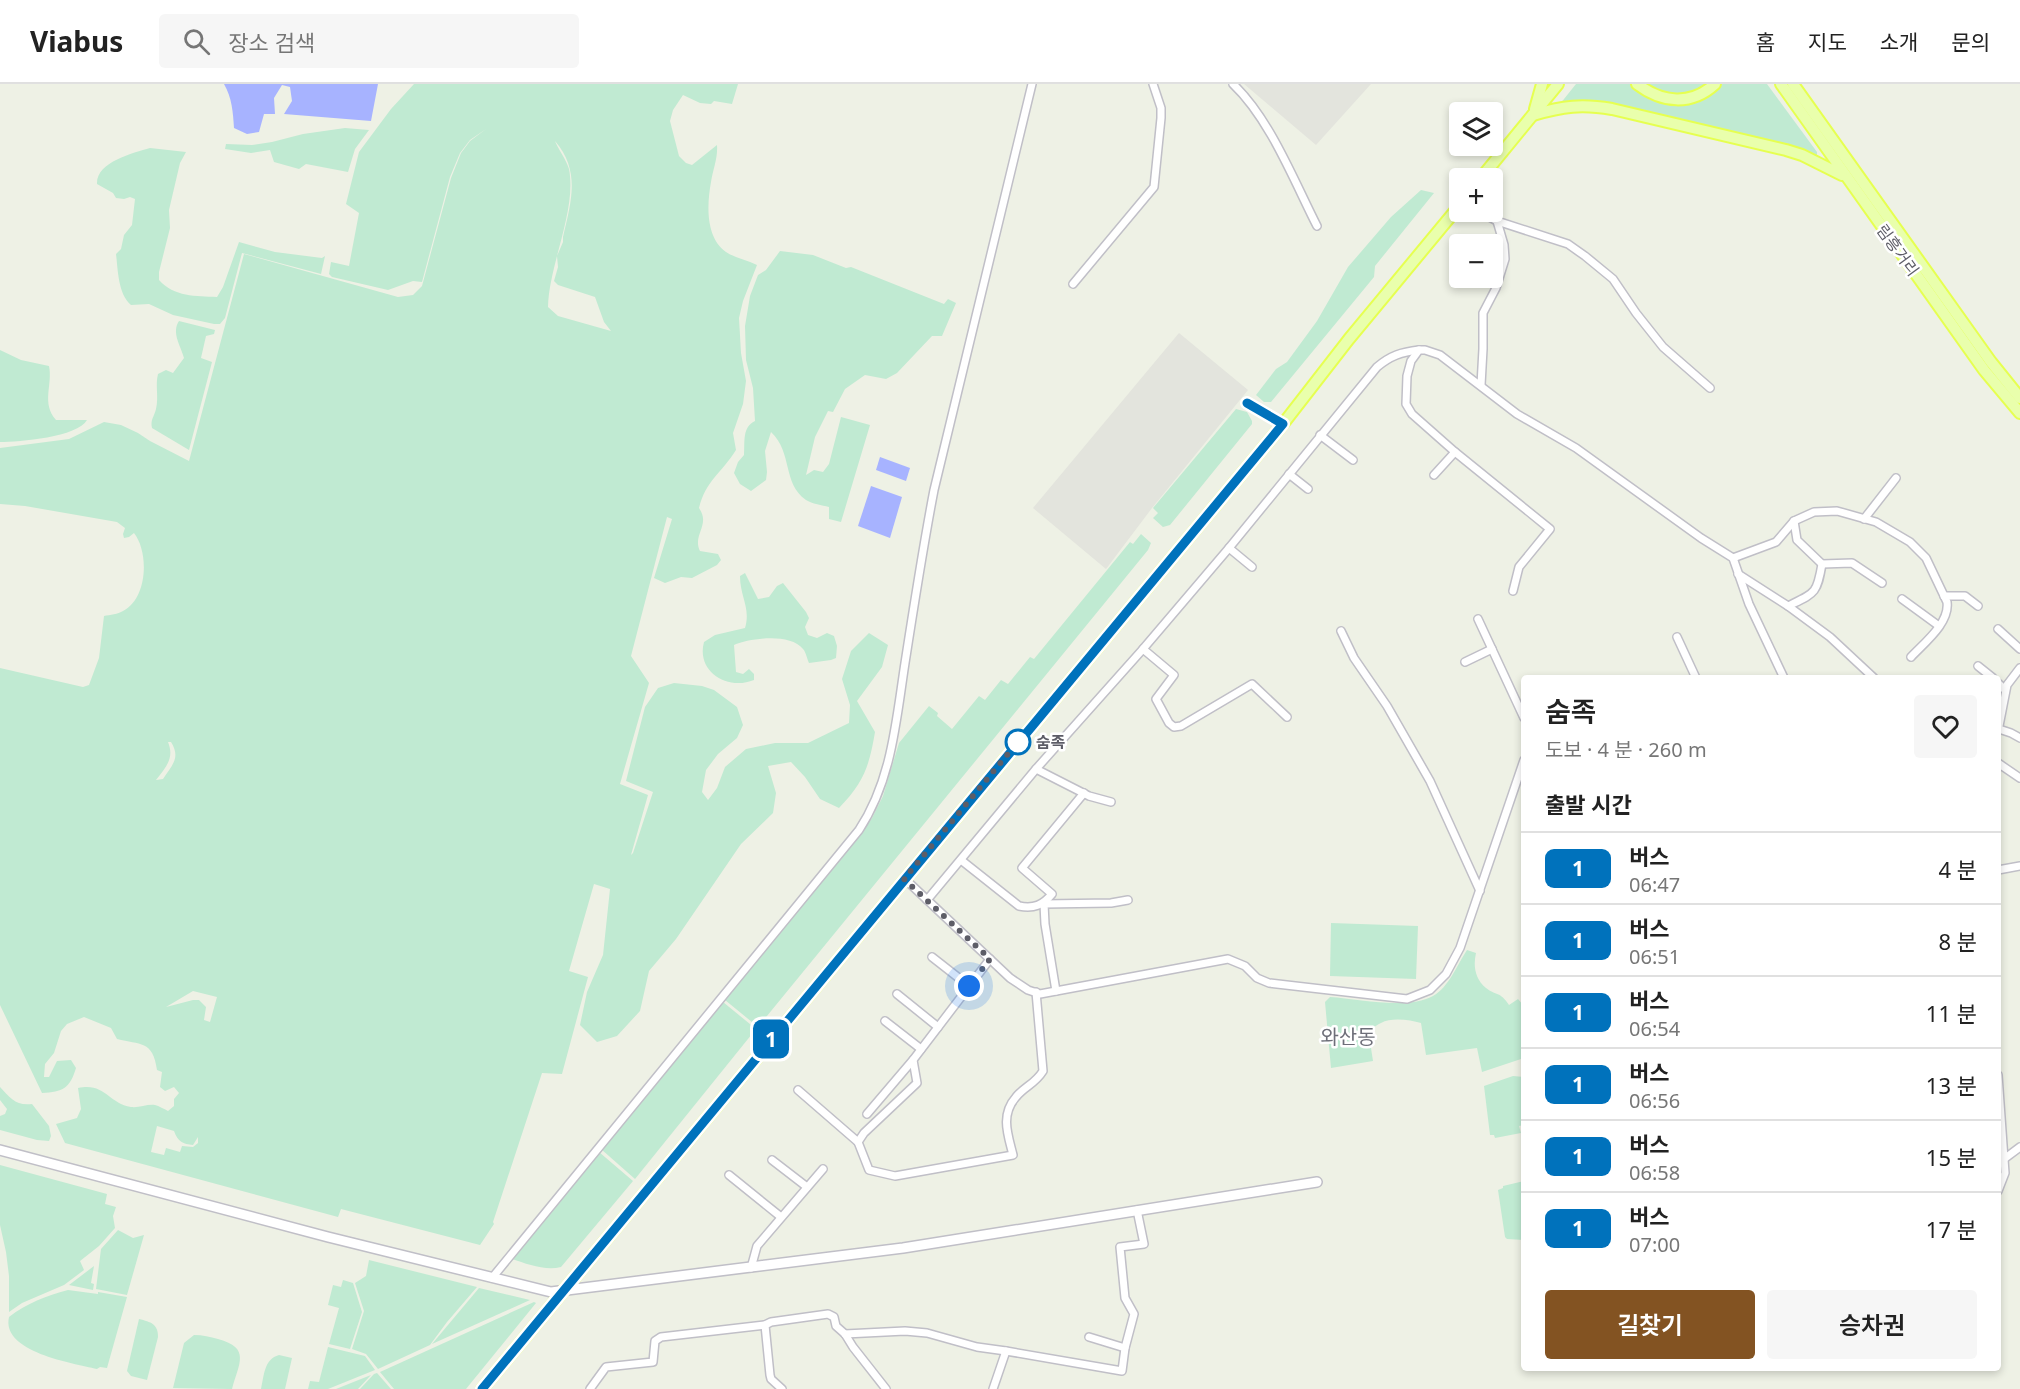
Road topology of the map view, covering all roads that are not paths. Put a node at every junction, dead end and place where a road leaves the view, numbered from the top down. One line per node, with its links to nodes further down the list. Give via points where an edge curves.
1 (1032, 84): 106 (street, via 934,490 891,752 876,800 859,830)
2 (1233, 84): 16 (street, via 1256,111)
3 (1542, 84): 10 (main road)
4 (1558, 84): 10 (main road)
5 (1636, 84): 6 (main road, via 1653,94 1682,100 1697,97)
6 (1716, 84)
7 (1780, 84): 12 (main road, 림흥거리)
8 (1793, 84): 21 (main road, 림흥거리, via 1984,352)
9 (1151, 85): 17 (street, via 1161,108 1154,187)
10 (1533, 115): 11 (main road); 12 (main road, via 1568,106 1612,109 1786,150)
11 (1489, 168)
12 (1845, 177): 22 (main road, 림흥거리, via 1984,370)
13 (1449, 218): 75 (main road)
14 (1497, 222): 19 (street, via 1505,259 1483,313)
15 (1500, 222): 20 (street, via 1568,244 1586,256 1613,279 1664,347)
16 (1317, 226)
17 (1073, 284)
18 (1419, 350): 19 (street, via 1440,355); 23 (street, via 1387,358); 24 (street, via 1407,376 1406,404)
19 (1481, 386): 33 (street)
20 (1710, 388)
21 (2018, 392)
22 (2020, 413)
23 (1320, 435): 25 (street); 26 (street)
24 (1455, 452): 27 (street); 38 (street, via 1550,530 1519,567)
25 (1353, 460)
26 (1289, 474): 29 (street); 32 (street)
27 (1434, 475)
28 (1896, 478): 30 (street)
29 (1308, 489)
30 (1864, 519): 31 (street, via 1837,511 1814,512); 39 (street, via 1910,542 1926,558)
31 (1794, 521): 33 (street, via 1776,542); 34 (street, via 1797,540)
32 (1228, 548): 35 (street); 48 (street)
33 (1732, 558): 36 (street)
34 (1822, 564): 37 (street, via 1852,563); 41 (street, via 1813,594)
35 (1252, 567)
36 (1738, 574): 41 (street); 56 (street)
37 (1882, 583)
38 (1513, 591)
39 (1944, 596): 42 (street, via 1965,596); 44 (street, via 1948,609)
40 (1902, 598): 44 (street)
41 (1788, 606): 57 (street)
42 (1978, 606)
43 (1478, 619): 49 (street)
44 (1939, 626): 51 (street)
45 (1998, 629): 50 (street)
46 (1341, 631): 76 (street, via 1430,781)
47 (1677, 638): 55 (street)
48 (1143, 648): 63 (street, via 1174,675 1156,699 1174,727 1252,684); 67 (street)
49 (1492, 649): 52 (street); 62 (street)
50 (2020, 649)
51 (1911, 657)
52 (1465, 662)
53 (1978, 666): 58 (street)
54 (2020, 668): 60 (street)
55 (1695, 675)
56 (1782, 675)
57 (1871, 675)
58 (1990, 675)
59 (2001, 686): 60 (street)
60 (2005, 690): 61 (street)
61 (2001, 708)
62 (1521, 712)
63 (1287, 717)
64 (2001, 731): 65 (street)
65 (2020, 738)
66 (2001, 765): 69 (street)
67 (1036, 769): 70 (street); 72 (street)
68 (1521, 769): 76 (street)
69 (2020, 778)
70 (1084, 793): 71 (street); 79 (street, via 1022,868 1052,894)
71 (1111, 802)
72 (961, 860): 77 (street); 79 (street, via 1019,906)
73 (2020, 866): 74 (street)
74 (2001, 869)
75 (904, 879): 77 (street); 107 (main road)
76 (1480, 891): 83 (street, via 1460,948 1446,974 1430,990 1407,999 1269,983 1228,959)
77 (927, 900): 81 (street)
78 (1128, 900): 79 (street)
79 (1044, 904): 83 (street)
80 (932, 957): 82 (street)
81 (990, 959): 82 (street); 84 (street, via 1010,978)
82 (969, 986): 87 (street)
83 (1056, 991): 84 (street)
84 (1036, 992): 93 (street, via 1043,1071 1037,1081 1015,1097 1005,1120 1013,1155 895,1176 869,1170)
85 (897, 994): 87 (street)
86 (885, 1021): 88 (street)
87 (938, 1027): 88 (street)
88 (921, 1049): 89 (street)
89 (913, 1060): 91 (street); 93 (street, via 917,1083)
90 (798, 1090): 93 (street)
91 (867, 1114)
92 (2001, 1117): 96 (street)
93 (858, 1142)
94 (2020, 1147): 96 (street)
95 (0, 1150): 106 (street)
96 (2004, 1159): 99 (street)
97 (772, 1160): 102 (street)
98 (823, 1169): 102 (street)
99 (2001, 1172)
100 (729, 1175): 104 (street)
101 (1317, 1182): 103 (street)
102 (807, 1187): 104 (street)
103 (1137, 1210): 105 (street); 111 (street, via 1144,1244 1120,1248 1125,1298 1134,1314)
104 (781, 1217): 105 (street, via 757,1246)
105 (751, 1268): 107 (street)
106 (492, 1278): 107 (street)
107 (562, 1292): 113 (main road)
108 (765, 1325): 109 (street, via 828,1314); 114 (street, via 661,1337 655,1341 652,1362 606,1367); 115 (street, via 771,1379)
109 (845, 1334): 112 (street, via 927,1333); 116 (street)
110 (1089, 1337): 111 (street)
111 (1125, 1348): 112 (street, via 1122,1371)
112 (1006, 1351): 117 (street)
113 (482, 1389)
114 (590, 1389)
115 (782, 1389)
116 (886, 1389)
117 (993, 1389)

